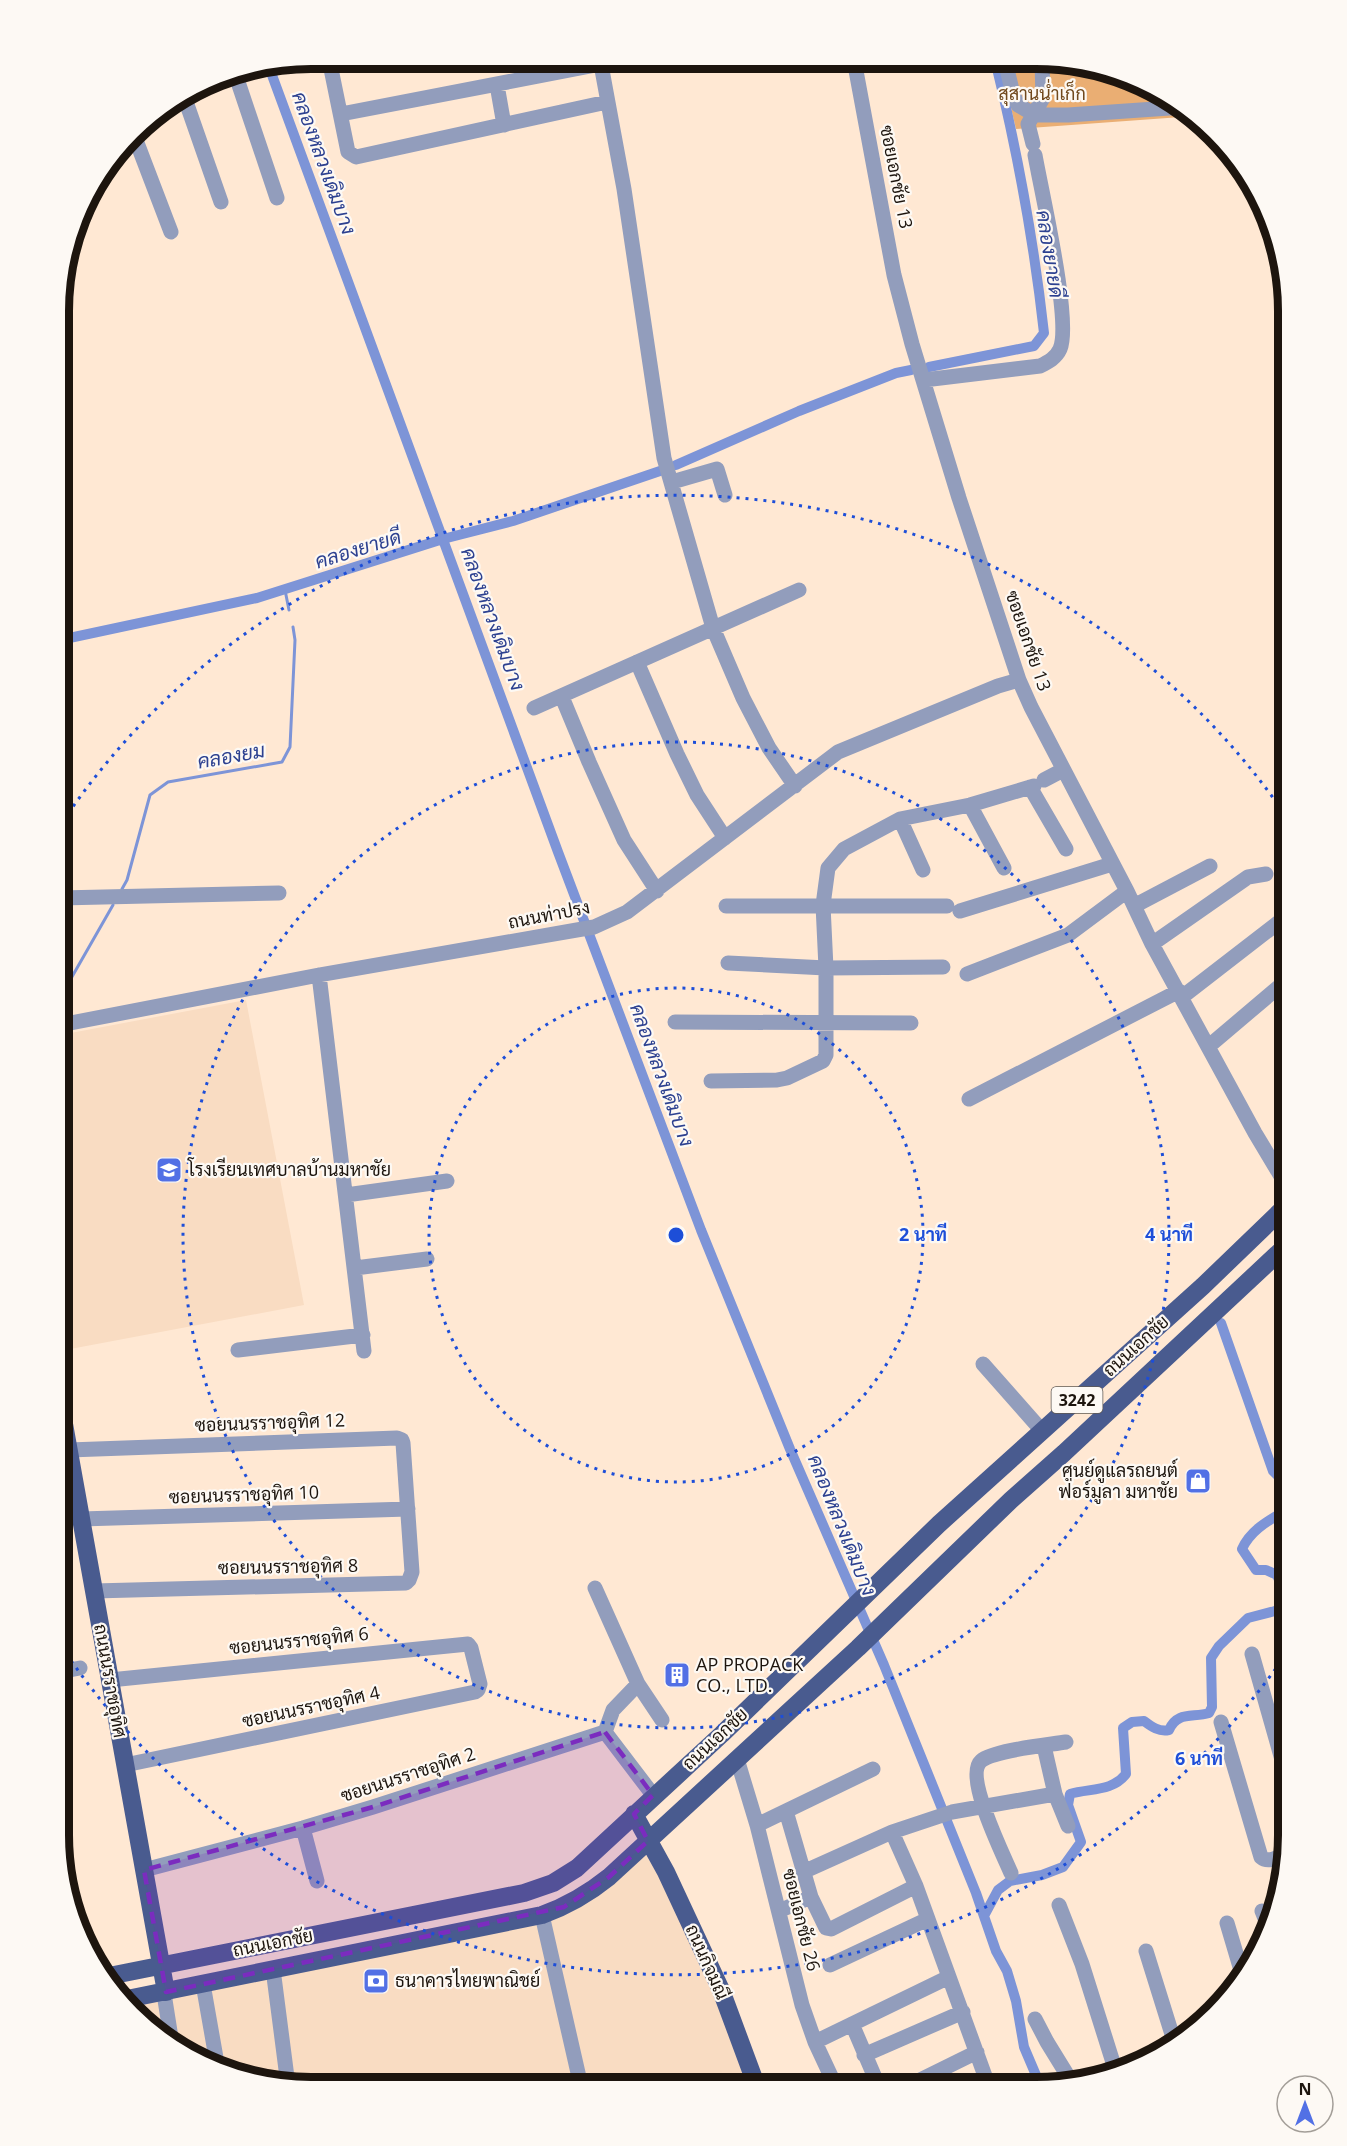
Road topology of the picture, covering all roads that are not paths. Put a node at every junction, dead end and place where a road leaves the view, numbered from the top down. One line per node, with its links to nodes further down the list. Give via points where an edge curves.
1 (332, 69): 12 (street)
2 (569, 69): 8 (street)
3 (602, 69): 9 (street)
4 (857, 69): 19 (street, ซอยเอกชัย 13, via 894,275)
5 (1008, 69): 13 (street, via 1018,105)
6 (1042, 69): 13 (street, via 1043,98)
7 (237, 81): 16 (street)
8 (497, 85): 12 (street); 14 (street)
9 (607, 102): 14 (street); 20 (street, via 624,189 664,458)
10 (187, 103): 17 (street)
11 (1166, 107): 13 (street)
12 (341, 114): 14 (street, via 348,152 357,157)
13 (1035, 115): 19 (street, via 1029,124 1061,297 1061,348 1053,359 1040,366)
14 (504, 125)
15 (137, 143): 18 (street)
16 (277, 198)
17 (221, 202)
18 (171, 232)
19 (924, 380): 25 (street, ซอยเอกชัย 13)
20 (672, 482): 21 (street, via 717,469); 23 (street)
21 (724, 495)
22 (799, 590): 23 (street)
23 (713, 628): 24 (street); 30 (street, via 743,698)
24 (637, 662): 26 (street); 33 (street, via 697,795)
25 (1019, 680): 28 (street, ซอยเอกชัย 13); 30 (street, ถนนท่าปรง, via 859,742 838,752)
26 (562, 697): 27 (street); 40 (street, via 624,840)
27 (534, 708)
28 (1063, 770): 29 (street); 35 (street, ซอยเอกชัย 13)
29 (1036, 785): 31 (street); 34 (street)
30 (795, 786): 33 (street, ถนนท่าปรง)
31 (970, 805): 32 (street); 37 (street)
32 (900, 819): 38 (street); 44 (street, via 851,845 831,862 825,877)
33 (725, 838): 40 (street, ถนนท่าปรง)
34 (1066, 849)
35 (1112, 864): 41 (street, ซอยเอกชัย 13); 44 (street, via 954,909)
36 (1210, 866): 46 (street)
37 (1004, 868)
38 (923, 870)
39 (1266, 873): 48 (street, via 1248,877)
40 (657, 891): 53 (street, ถนนท่าปรง, via 627,912 594,927)
41 (1127, 891): 46 (street, ซอยเอกชัย 13); 52 (street, via 1068,935)
42 (279, 893): 43 (street)
43 (69, 898)
44 (823, 905): 45 (street); 51 (street)
45 (726, 906)
46 (1134, 906): 48 (street, ซอยเอกชัย 13)
47 (1278, 922): 55 (street)
48 (1152, 944): 55 (street, ซอยเอกชัย 13)
49 (728, 963): 51 (street)
50 (943, 967): 51 (street)
51 (826, 968): 57 (street)
52 (967, 974)
53 (319, 975): 58 (street, ถนนท่าปรง); 65 (street)
54 (1278, 987): 60 (street)
55 (1180, 994): 60 (street, ซอยเอกชัย 13); 62 (street)
56 (675, 1022): 57 (street)
57 (825, 1022): 59 (street); 61 (street, via 826,1055 820,1063 777,1080)
58 (69, 1023)
59 (911, 1023)
60 (1209, 1046): 63 (street, ซอยเอกชัย 13)
61 (711, 1081)
62 (969, 1099)
63 (1278, 1171)
64 (447, 1181): 65 (street)
65 (346, 1196): 69 (street)
66 (1278, 1214): 74 (main road, ถนนเอกชัย / 3242)
67 (1278, 1253): 92 (main road, ถนนเอกชัย / 3242)
68 (427, 1259): 69 (street)
69 (355, 1269): 70 (street)
70 (363, 1335): 71 (street); 72 (street)
71 (238, 1350)
72 (364, 1351)
73 (983, 1364): 74 (street)
74 (1043, 1432): 96 (main road, ถนนเอกชัย / 3242, via 939,1524 722,1734)
75 (69, 1450): 76 (street, ซอยนนรราชอุทิศ 12, via 399,1438 403,1443); 77 (main road, ถนนนรราชอุทิศ)
76 (408, 1509): 77 (street, ซอยนนรราชอุทิศ 10); 79 (street, ซอยนนรราชอุทิศ 8, via 412,1572 406,1583)
77 (81, 1519): 79 (main road, ถนนนรราชอุทิศ)
78 (595, 1588): 85 (street)
79 (94, 1591): 84 (main road, ถนนนรราชอุทิศ)
80 (1252, 1654): 91 (street)
81 (476, 1666): 84 (street, ซอยนนรราชอุทิศ 6, via 468,1644); 93 (street, ซอยนนรราชอุทิศ 4, via 480,1684 475,1692)
82 (80, 1668): 83 (street)
83 (69, 1670)
84 (110, 1680): 93 (main road, ถนนนรราชอุทิศ)
85 (638, 1684): 86 (street); 88 (street, via 613,1710)
86 (662, 1720)
87 (1221, 1722): 105 (street, via 1261,1857)
88 (605, 1732): 96 (street); 102 (street, ซอยนนรราชอุทิศ 2)
89 (1066, 1742): 90 (street)
90 (1044, 1746): 95 (street); 97 (street, via 981,1761 976,1774)
91 (1278, 1746)
92 (737, 1759): 100 (street, ซอยเอกชัย 26); 104 (main road, ถนนเอกชัย)
93 (125, 1766): 106 (main road, ถนนนรราชอุทิศ)
94 (873, 1769): 98 (street)
95 (1055, 1794): 97 (street); 101 (street)
96 (653, 1795): 99 (main road, ถนนเอกชัย)
97 (984, 1808): 103 (street, via 952,1812); 108 (street)
98 (786, 1811): 100 (street); 107 (street)
99 (634, 1814): 104 (main road, ถนนกิจมณี); 120 (main road, ถนนเอกชัย, via 577,1868 553,1883 524,1893)
100 (757, 1825): 113 (street, ซอยเอกชัย 26)
101 (1068, 1826)
102 (303, 1828): 106 (street, ซอยนนรราชอุทิศ 2); 109 (street)
103 (892, 1832): 107 (street); 110 (street)
104 (648, 1841): 115 (main road, ถนนเอกชัย, via 589,1893); 142 (main road, ถนนกิจมณี, via 721,1990)
105 (1277, 1857)
106 (144, 1870): 120 (main road, ถนนนรราชอุทิศ)
107 (803, 1872): 111 (street)
108 (1011, 1873)
109 (317, 1881)
110 (916, 1886): 111 (street, via 831,1929 826,1928); 117 (street)
111 (811, 1897): 113 (street)
112 (1059, 1905): 138 (street)
113 (779, 1911): 134 (street, ซอยเอกชัย 26)
114 (1262, 1911): 116 (street)
115 (542, 1915): 123 (main road, ถนนเอกชัย); 141 (street)
116 (1264, 1916)
117 (928, 1919): 121 (street); 125 (street)
118 (1227, 1923): 122 (street)
119 (1146, 1951): 133 (street)
120 (161, 1965): 124 (main road, ถนนเอกชัย); 127 (main road, ถนนนรราชอุทิศ)
121 (830, 1965)
122 (1240, 1966)
123 (273, 1969): 126 (main road, ถนนเอกชัย); 139 (street)
124 (114, 1975)
125 (949, 1977): 129 (street); 131 (street)
126 (203, 1984): 127 (main road, ถนนเอกชัย); 137 (street)
127 (166, 1992): 128 (main road, ถนนเอกชัย); 132 (street)
128 (132, 1998)
129 (963, 2012): 135 (street); 136 (street)
130 (1035, 2019): 140 (street)
131 (852, 2024): 134 (street); 136 (street)
132 (170, 2032)
133 (1172, 2035)
134 (815, 2042): 143 (street, ซอยเอกชัย 26)
135 (977, 2052): 145 (street); 146 (street)
136 (864, 2055): 144 (street)
137 (216, 2058)
138 (1114, 2064)
139 (287, 2075)
140 (1068, 2075)
141 (579, 2077)
142 (753, 2077)
143 (831, 2077)
144 (874, 2077)
145 (926, 2077)
146 (986, 2077)

